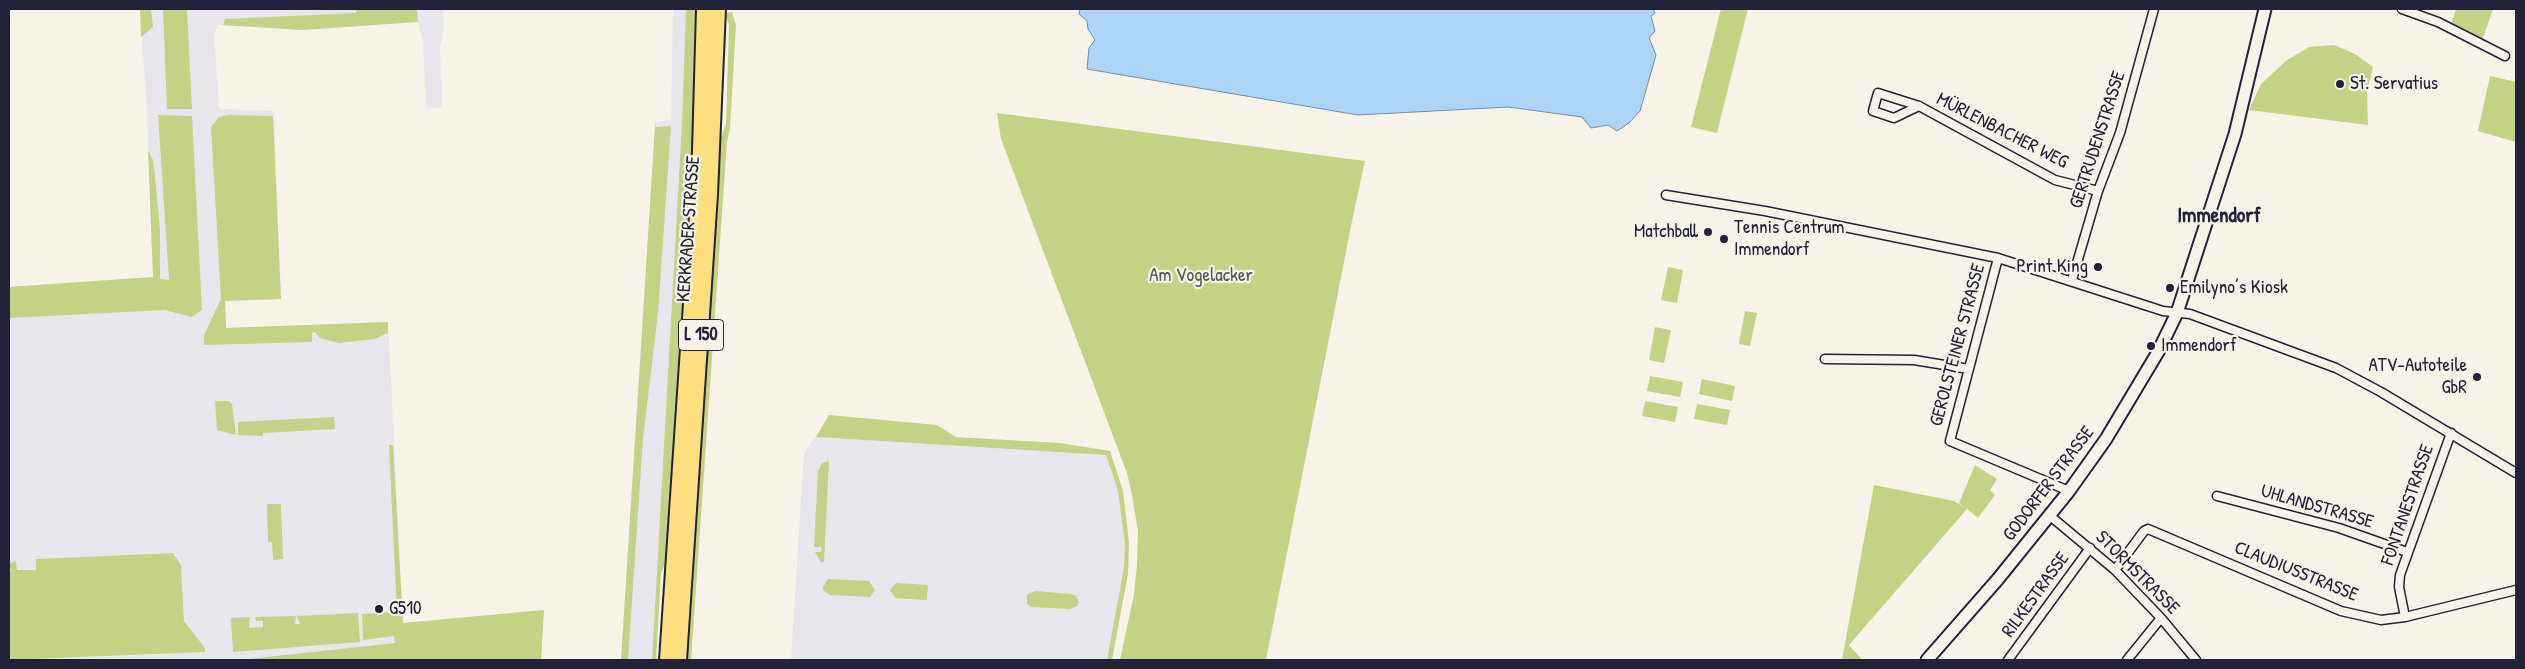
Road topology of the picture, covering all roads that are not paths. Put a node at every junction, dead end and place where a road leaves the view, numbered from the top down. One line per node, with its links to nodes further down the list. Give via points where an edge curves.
1 (704, 9): 26 (highway, KERKRADER STRASSE / L 150, via 699,185)
2 (718, 9): 27 (highway, KERKRADER STRASSE / L 150, via 710,194)
3 (2154, 9): 8 (street, GERTRUDENSTRASSE, via 2120,133)
4 (2265, 9): 12 (street, GODORFER STRASSE, via 2234,134)
5 (2402, 9): 6 (street, via 2438,22)
6 (2505, 56)
7 (1919, 106): 7 (street, MÜRLENBACHER WEG, via 1878,92 1873,111 1894,118); 8 (street, MÜRLENBACHER WEG, via 2055,180)
8 (2098, 191): 11 (street, GERTRUDENSTRASSE)
9 (1666, 195): 10 (street, via 1765,211)
10 (1998, 258): 11 (street); 14 (street, GEROLSTEINER STRASSE)
11 (2072, 280): 12 (street, via 2163,312)
12 (2177, 313): 15 (street, via 2190,314 2336,368); 17 (street, GODORFER STRASSE, via 2158,352 2106,439)
13 (1825, 359): 14 (street, via 1914,360)
14 (1969, 369): 17 (street, GEROLSTEINER STRASSE, via 1950,441)
15 (2451, 433): 16 (street); 21 (street, FONTANESTRASSE)
16 (2516, 473)
17 (2069, 491): 19 (street, GODORFER STRASSE)
18 (2217, 496): 21 (street, UHLANDSTRASSE, via 2339,528)
19 (2049, 515): 20 (street, STORMSTRASSE); 28 (street, GODORFER STRASSE)
20 (2090, 548): 22 (street, STORMSTRASSE); 29 (street, RILKESTRASSE)
21 (2408, 552): 24 (street, FONTANESTRASSE, via 2399,587)
22 (2115, 570): 24 (street, CLAUDIUSSTRASSE, via 2144,531 2154,530 2341,611 2381,620); 25 (street, STORMSTRASSE)
23 (2516, 590): 24 (street, CLAUDIUSSTRASSE)
24 (2405, 617)
25 (2161, 618): 30 (street); 31 (street, STORMSTRASSE)
26 (667, 660)
27 (679, 660)
28 (1927, 660)
29 (2008, 660)
30 (2127, 660)
31 (2196, 660)

